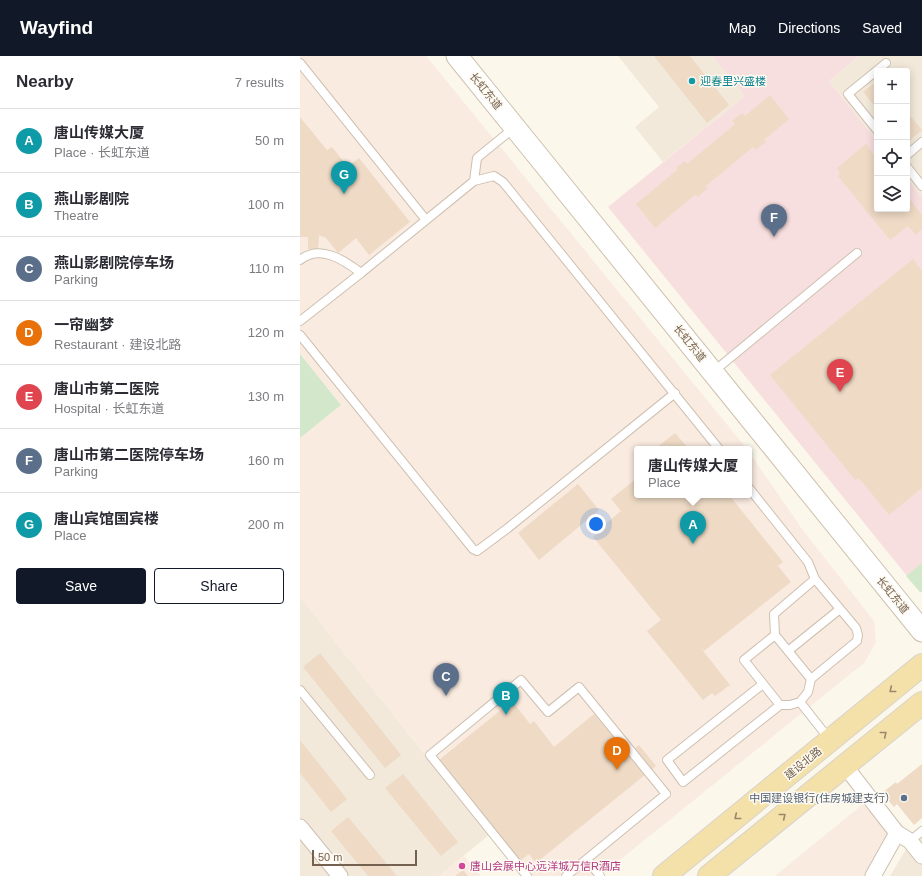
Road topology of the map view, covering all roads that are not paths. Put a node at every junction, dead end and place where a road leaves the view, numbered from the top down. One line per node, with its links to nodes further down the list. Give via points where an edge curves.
1 (457, 56): 5 (street, 长虹东道)
2 (886, 62): 4 (lane, via 848,94)
3 (300, 63): 11 (lane)
4 (874, 126)
5 (515, 127): 9 (lane, via 476,158); 17 (street, 长虹东道)
6 (922, 142): 7 (lane)
7 (910, 152)
8 (910, 171): 10 (lane)
9 (474, 181): 11 (lane); 18 (lane, via 494,176 503,182)
10 (922, 186)
11 (426, 220): 14 (lane)
12 (857, 252): 17 (lane)
13 (300, 260): 14 (lane, via 305,256 325,253 345,261)
14 (361, 273): 15 (lane)
15 (300, 321)
16 (300, 335): 18 (lane, via 472,549 477,551)
17 (713, 372): 23 (street, 长虹东道)
18 (675, 393): 19 (lane)
19 (716, 446)
20 (752, 492): 21 (lane, via 808,562)
21 (815, 579): 22 (lane); 24 (lane, via 774,614)
22 (840, 609): 25 (lane); 27 (lane, via 856,628 858,641)
23 (922, 631)
24 (775, 635): 25 (lane); 28 (lane, via 744,660)
25 (788, 651): 27 (lane)
26 (922, 665): 33 (main road, 建设北路, one-way to 33)
27 (811, 679): 30 (lane, via 808,692)
28 (763, 684): 32 (lane); 32 (lane, via 667,760 683,782)
29 (300, 690): 35 (lane)
30 (800, 702): 32 (lane); 33 (lane)
31 (922, 703): 34 (main road, one-way to 31)
32 (780, 705)
33 (831, 740): 45 (main road, 建设北路, one-way to 45)
34 (845, 766): 38 (street); 46 (main road, one-way to 34)
35 (370, 775)
36 (300, 827): 41 (street)
37 (922, 831): 38 (lane)
38 (904, 837): 39 (street); 47 (street)
39 (922, 856)
40 (587, 859): 42 (lane, via 666,794 579,687 548,712 521,680 430,755); 43 (lane); 44 (lane)
41 (340, 876)
42 (527, 876)
43 (566, 876)
44 (600, 876)
45 (664, 876)
46 (709, 876)
47 (873, 876)

